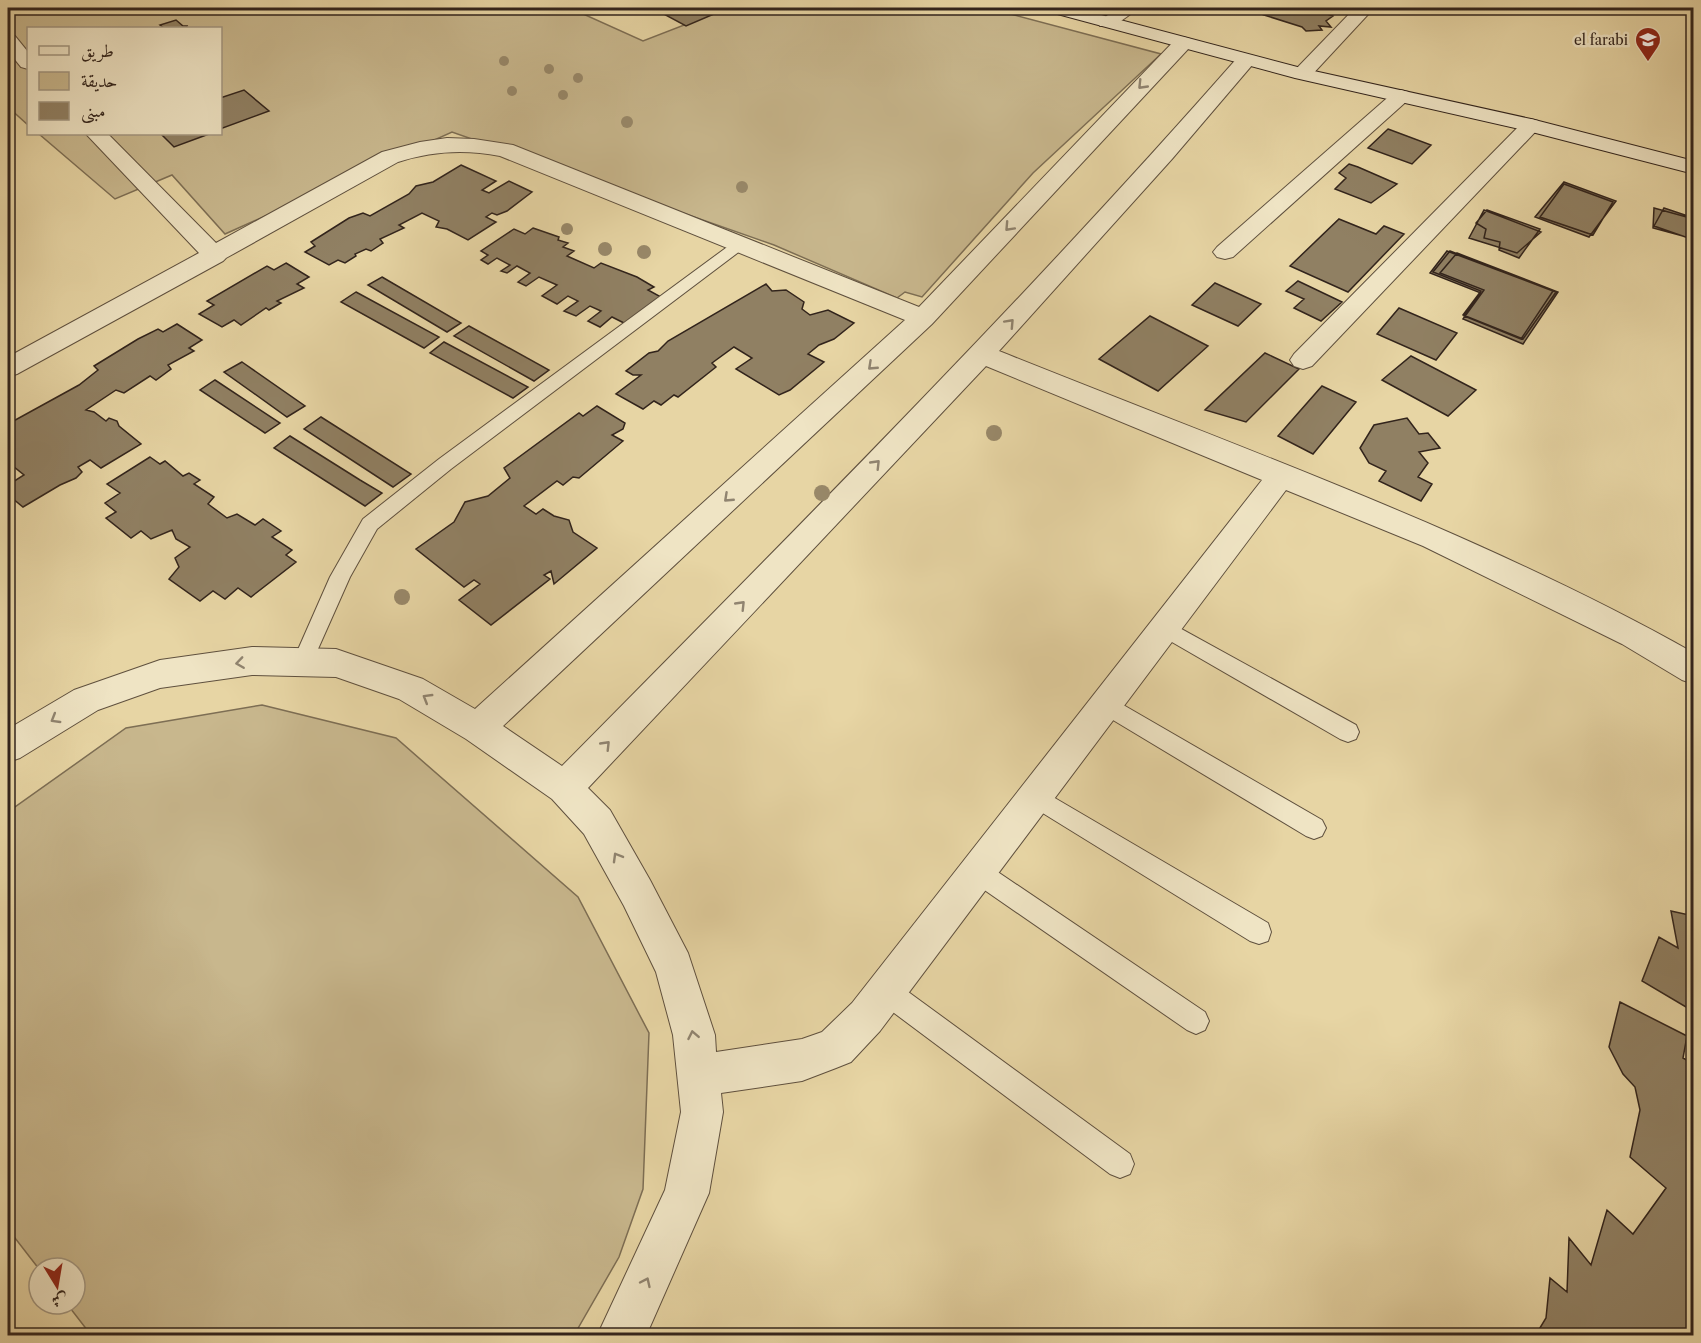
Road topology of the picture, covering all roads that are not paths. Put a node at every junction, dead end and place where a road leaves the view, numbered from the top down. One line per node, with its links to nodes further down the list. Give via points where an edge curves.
1 (1056, 8): 4 (street)
2 (1130, 8): 4 (street)
3 (1365, 8): 7 (street)
4 (1107, 22): 5 (street)
5 (1183, 43): 6 (street); 15 (street, one-way to 15)
6 (1246, 60): 7 (street); 16 (street, one-way to 6, via 1159,162)
7 (1302, 74): 8 (street)
8 (1401, 96): 9 (street); 13 (street)
9 (1531, 125): 11 (street); 17 (street)
10 (98, 135): 14 (street)
11 (1694, 168)
12 (739, 244): 14 (street, via 505,150 472,143 440,144 390,157); 15 (street); 21 (lane, via 370,524 340,578)
13 (1224, 252)
14 (215, 256): 18 (street)
15 (923, 318): 24 (street, one-way to 24)
16 (982, 354): 19 (street); 27 (street, one-way to 16)
17 (1303, 360)
18 (8, 368)
19 (1281, 476): 20 (street); 22 (street, via 1434,538 1633,635)
20 (1165, 628): 23 (street); 25 (lane)
21 (303, 661): 24 (street, one-way to 21, via 411,689 336,663); 26 (street, one-way to 26, via 252,662 160,674 86,700)
22 (1694, 670)
23 (1106, 704): 28 (street); 29 (lane)
24 (478, 728): 27 (street)
25 (1348, 732)
26 (8, 747)
27 (565, 788): 34 (street, one-way to 27, via 694,1035 674,967 597,822)
28 (1036, 797): 30 (street); 31 (lane)
29 (1314, 828)
30 (978, 872): 32 (street); 33 (lane)
31 (1259, 933)
32 (887, 992): 34 (street, via 836,1047 802,1060); 35 (lane)
33 (1196, 1021)
34 (698, 1076): 36 (street, one-way to 34, via 687,1192 702,1112)
35 (1120, 1164)
36 (621, 1335)

